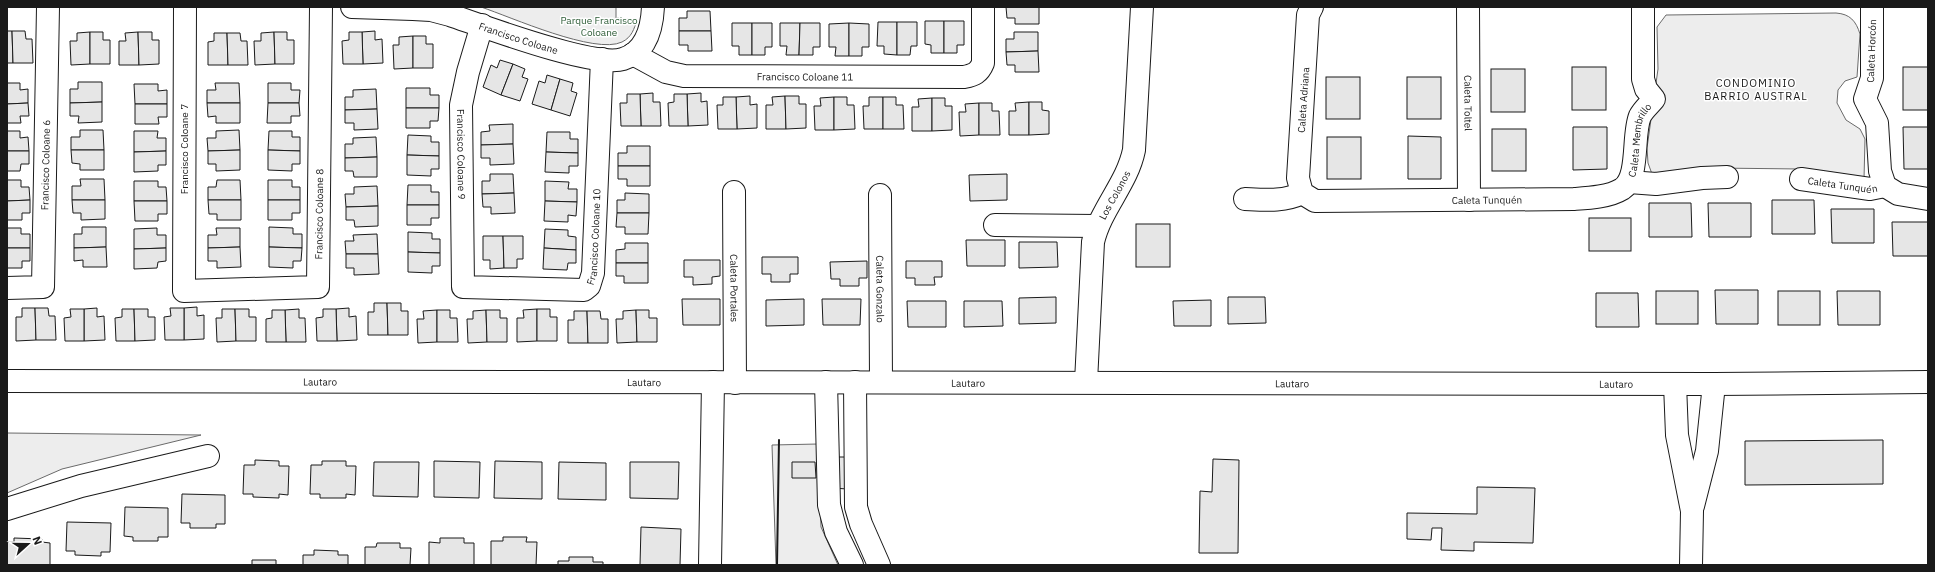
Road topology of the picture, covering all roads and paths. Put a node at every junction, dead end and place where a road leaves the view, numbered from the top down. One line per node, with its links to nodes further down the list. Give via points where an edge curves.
1 (48, 7): 28 (street, Francisco Coloane 6, via 43,287)
2 (185, 7): 29 (street, Francisco Coloane 7)
3 (321, 7): 29 (street, Francisco Coloane 8, via 318,287)
4 (352, 7): 12 (street, Francisco Coloane, via 431,10)
5 (653, 7): 13 (street, via 651,29 641,47)
6 (983, 7): 13 (street, Francisco Coloane 11, via 983,64 972,76 684,76 666,72)
7 (1142, 7): 26 (street, Los Colonos, via 1134,150 1128,171)
8 (1312, 7): 20 (street, Caleta Adriana, via 1308,15 1298,178)
9 (1468, 7): 24 (street, Caleta Toltel)
10 (1643, 7): 17 (street, Caleta Membrillo, via 1643,79 1654,100 1640,117)
11 (1872, 7): 18 (street, Caleta Horcón, via 1872,78 1865,99 1877,123 1880,171)
12 (482, 25): 14 (street, Francisco Coloane, via 562,51); 27 (street, Francisco Coloane 9, via 461,105)
13 (632, 54): 14 (street, Francisco Coloane, via 622,60)
14 (602, 59): 27 (street, Francisco Coloane 10, via 593,273 589,286 584,290)
15 (1727, 177): 17 (street, via 1656,184)
16 (1801, 179): 18 (street, Caleta Tunquén, via 1870,189)
17 (1629, 182): 24 (street, Caleta Tunquén, via 1622,189 1592,197)
18 (1885, 186): 23 (street, Caleta Tunquén, via 1898,194)
19 (734, 192): 37 (street, Caleta Portales)
20 (1302, 193): 22 (street, via 1280,200); 24 (street, Caleta Tunquén, via 1315,201)
21 (880, 195): 34 (street, Caleta Gonzalo)
22 (1245, 199)
23 (1928, 199)
24 (1469, 200)
25 (995, 225): 26 (street)
26 (1097, 226): 35 (street, Los Colonos, via 1092,259)
27 (462, 287)
28 (7, 288)
29 (184, 291)
30 (7, 382): 31 (street, Lautaro)
31 (713, 382): 37 (street, Lautaro); 43 (street)
32 (826, 382): 33 (street, Lautaro); 37 (street, Lautaro); 44 (street, via 830,505 836,532)
33 (855, 382): 34 (street, Lautaro); 45 (street, via 856,507)
34 (881, 382): 35 (street, Lautaro)
35 (1086, 382): 38 (street, Lautaro)
36 (1928, 382): 39 (street, Lautaro)
37 (735, 383)
38 (1675, 384): 39 (street, Lautaro); 42 (street, via 1677,436)
39 (1714, 384): 42 (street, via 1707,451)
40 (208, 456): 41 (street, via 81,486)
41 (7, 508)
42 (1692, 511): 46 (street)
43 (710, 565)
44 (852, 565)
45 (879, 565)
46 (1691, 565)

